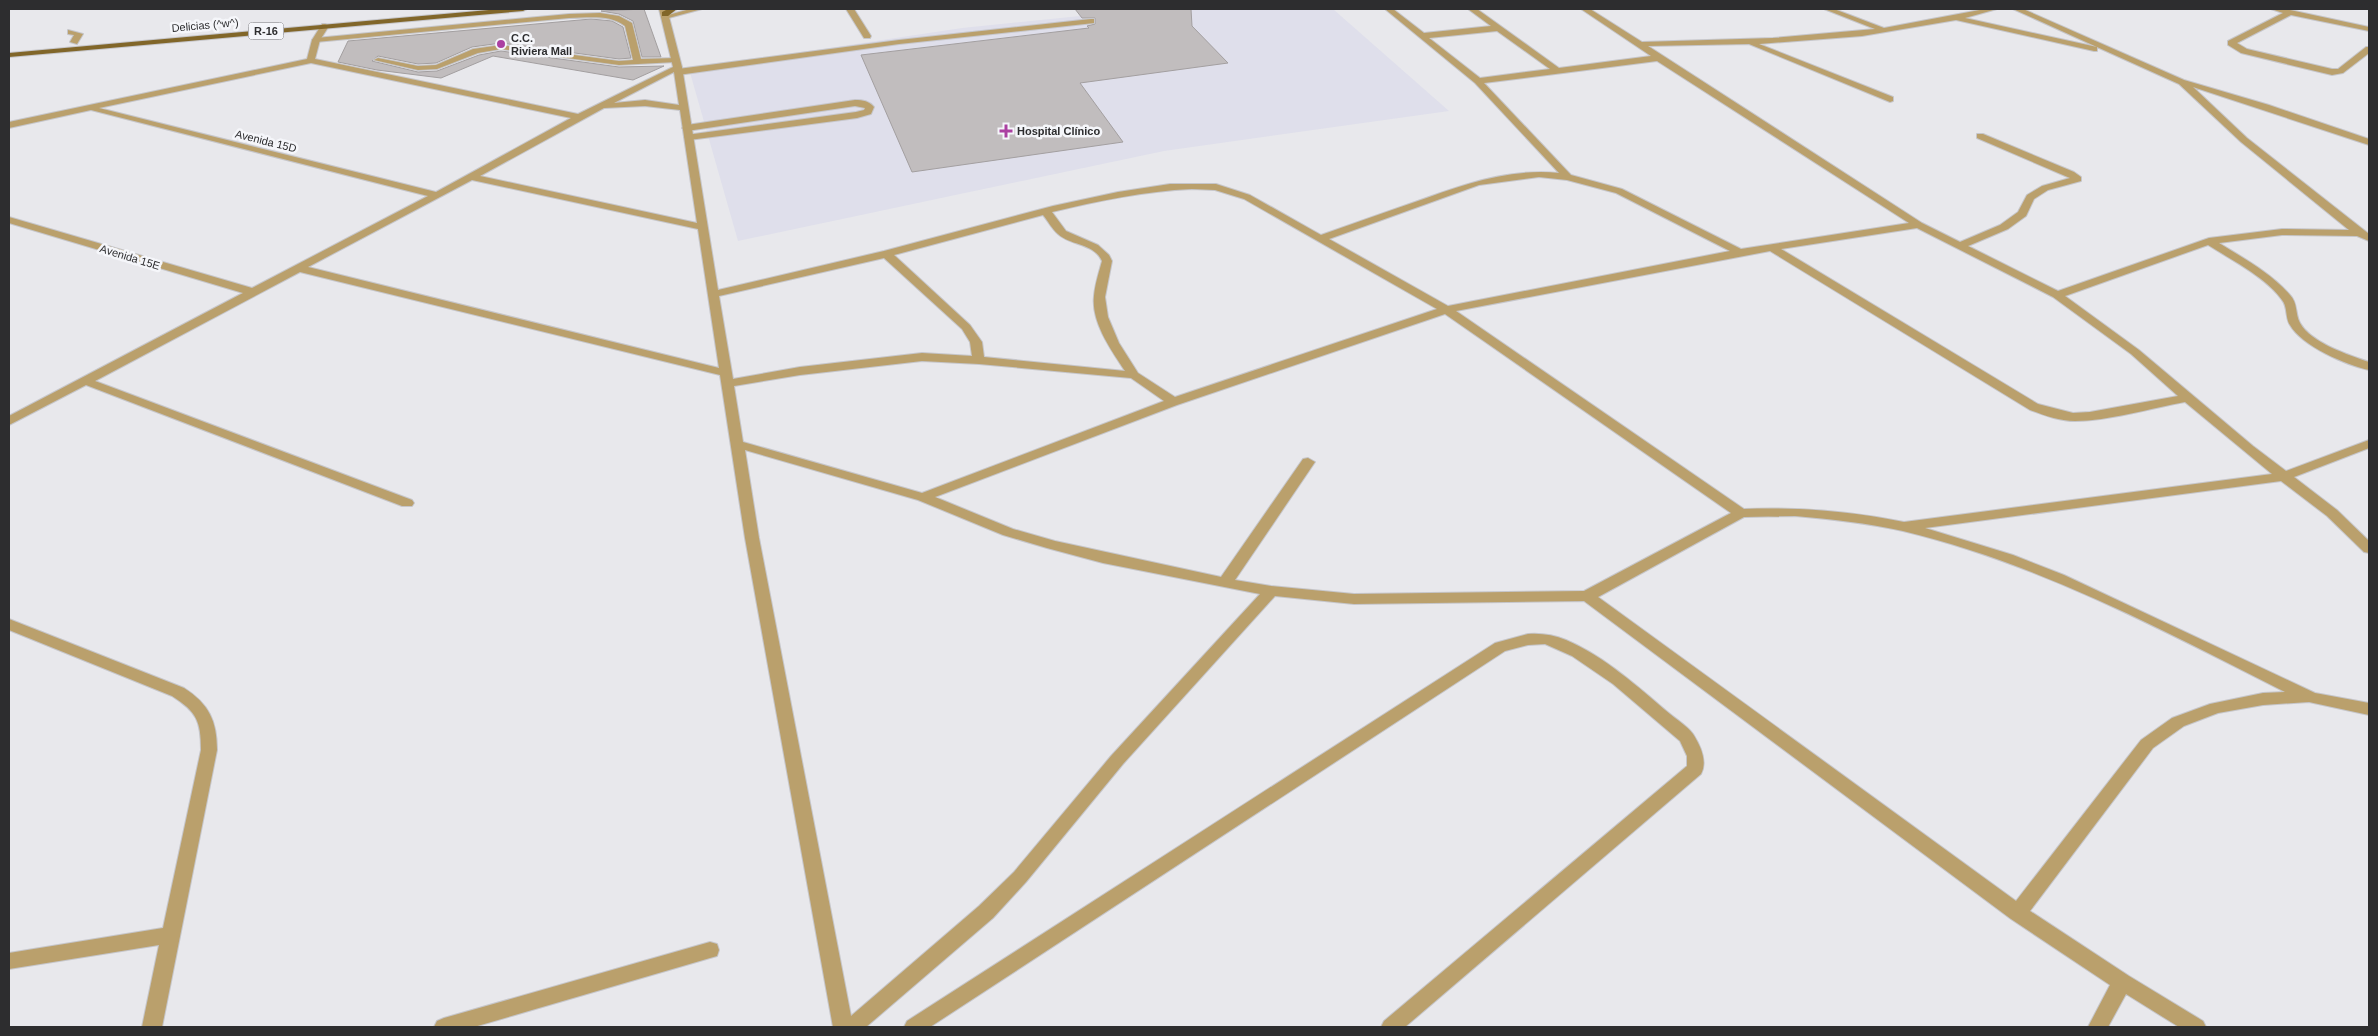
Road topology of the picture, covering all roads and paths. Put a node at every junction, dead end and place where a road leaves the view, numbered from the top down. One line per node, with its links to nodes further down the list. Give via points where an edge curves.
1 (438, 9): 24 (main road, Delicias (^w^) / R-16)
2 (523, 9): 16 (main road, Delicias (^w^) / R-16)
3 (698, 9): 12 (street)
4 (850, 9): 21 (street)
5 (1389, 9): 22 (street)
6 (1472, 9): 17 (street)
7 (1586, 9): 26 (street)
8 (1828, 9): 19 (street)
9 (1993, 9): 14 (street)
10 (2017, 9): 30 (street)
11 (2276, 9): 13 (street)
12 (666, 12): 35 (street)
13 (2290, 12): 18 (street); 28 (street, via 2231,43 2244,50 2332,72 2340,71)
14 (1957, 19): 19 (street); 30 (street)
15 (1091, 21): 35 (street)
16 (324, 26): 23 (street); 29 (main road, Delicias (^w^) / R-16)
17 (1499, 28): 22 (street); 36 (street)
18 (2369, 29)
19 (1884, 30): 25 (street)
20 (71, 32): 24 (street, via 79,34)
21 (867, 36)
22 (1422, 36): 37 (street)
23 (316, 40): 33 (street); 34 (street, via 568,16 604,16 617,18 629,25)
24 (74, 42): 27 (main road, Delicias (^w^) / R-16)
25 (1751, 43): 26 (street); 39 (street)
26 (1640, 44): 31 (street)
27 (9, 48)
28 (2369, 49)
29 (9, 55)
30 (2124, 56): 38 (street)
31 (1658, 58): 36 (street); 53 (street)
32 (378, 60): 34 (street, via 418,68 437,67 476,51 501,47)
33 (311, 61): 42 (street); 43 (street)
34 (638, 63): 35 (street)
35 (677, 66): 40 (street); 41 (street)
36 (1558, 71): 37 (street)
37 (1478, 82): 49 (street)
38 (2182, 82): 47 (street); 55 (street, via 2244,140)
39 (1890, 99)
40 (596, 108): 41 (street, via 645,103); 43 (street)
41 (684, 108): 45 (street)
42 (89, 109): 44 (street); 50 (street, Avenida 15D)
43 (579, 117): 48 (street)
44 (9, 125)
45 (688, 132): 45 (street, via 855,103 863,103 870,108 858,115); 54 (street)
46 (1980, 136): 59 (street, via 2078,179 2045,188 2030,197 2022,214 2004,227)
47 (2369, 142)
48 (471, 177): 50 (street); 54 (street)
49 (1568, 177): 57 (street, via 1540,174 1478,183); 61 (street, via 1619,191)
50 (438, 195): 63 (street)
51 (1046, 211): 57 (street, via 1170,187 1216,187 1247,197); 62 (street); 70 (street, via 1063,233 1106,256 1099,297 1102,317 1113,343)
52 (9, 220): 64 (street, Avenida 15E)
53 (1918, 225): 59 (street); 60 (street)
54 (703, 227): 65 (street)
55 (2359, 233): 56 (street); 58 (street, via 2282,232)
56 (2369, 238)
57 (1319, 239): 67 (street)
58 (2208, 241): 66 (street); 69 (street, via 2253,268 2288,299 2296,325 2309,338)
59 (1959, 246): 66 (street)
60 (1771, 247): 61 (street); 73 (street, via 2034,407 2054,414 2090,416)
61 (1740, 252): 67 (street)
62 (886, 254): 65 (street); 68 (street, via 966,327 976,342)
63 (298, 268): 64 (street); 71 (street)
64 (252, 292): 72 (street)
65 (714, 294): 71 (street)
66 (2056, 295): 73 (street, via 2135,352)
67 (1446, 310): 74 (street); 82 (street)
68 (979, 360): 70 (street); 71 (street, via 941,357 890,360)
69 (2369, 366)
70 (1134, 375): 74 (street)
71 (726, 378): 76 (street)
72 (85, 381): 75 (street); 81 (street)
73 (2186, 398): 79 (street)
74 (1173, 402): 80 (street)
75 (12, 417)
76 (737, 444): 80 (street); 98 (street)
77 (2369, 444): 79 (street)
78 (1308, 462): 85 (street)
79 (2285, 476): 83 (street); 84 (street, via 2332,513)
80 (923, 497): 85 (street, via 1008,532 1052,545)
81 (407, 503)
82 (1741, 513): 83 (street, via 1799,513); 87 (street)
83 (1899, 527): 89 (street, via 1962,543 2087,590)
84 (2369, 549)
85 (1225, 584): 86 (street)
86 (1271, 591): 87 (street, via 1385,600); 99 (street, via 1117,760 1020,877 986,912)
87 (1587, 596): 91 (street)
88 (9, 624): 92 (street, via 178,692 195,702 203,713 209,728 209,750)
89 (2311, 697): 90 (street); 91 (street, via 2263,699 2216,708 2178,722 2147,744)
90 (2369, 709)
91 (2018, 913): 95 (street)
92 (172, 935): 94 (street); 96 (street)
93 (710, 950): 97 (street)
94 (9, 961)
95 (2122, 982): 102 (street); 103 (street)
96 (152, 1027)
97 (444, 1027)
98 (843, 1027)
99 (852, 1027)
100 (914, 1027): 101 (street, via 1500,647 1520,640 1546,639 1564,645 1585,656 1686,737 1695,756 1695,769)
101 (1391, 1027)
102 (2098, 1027)
103 (2196, 1027)

